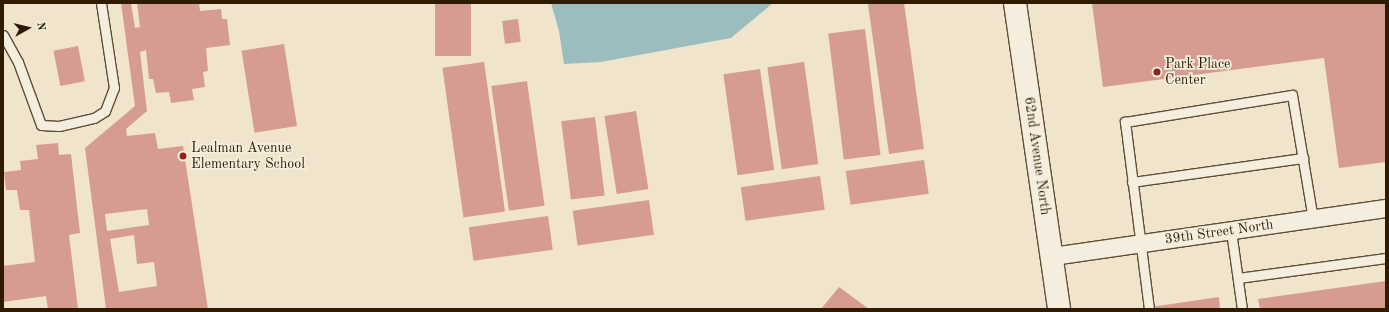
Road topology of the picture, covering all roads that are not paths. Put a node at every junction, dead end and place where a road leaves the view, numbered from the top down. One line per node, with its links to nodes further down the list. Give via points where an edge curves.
1 (101, 3): 3 (lane, via 114,88 105,111 94,118 59,126 41,125 18,62)
2 (1015, 3): 10 (street, 62nd Avenue North)
3 (3, 35)
4 (1303, 158): 5 (lane); 5 (lane, via 1292,95 1125,122); 7 (lane)
5 (1132, 182): 9 (lane)
6 (1386, 208): 7 (street, 39th Street North)
7 (1313, 219): 8 (street, 39th Street North)
8 (1231, 231): 9 (street, 39th Street North); 12 (lane)
9 (1140, 243): 10 (street, 39th Street North); 14 (lane)
10 (1052, 256): 13 (street, 62nd Avenue North)
11 (1386, 258): 12 (lane)
12 (1238, 278): 15 (lane)
13 (1059, 309)
14 (1149, 309)
15 (1242, 309)

